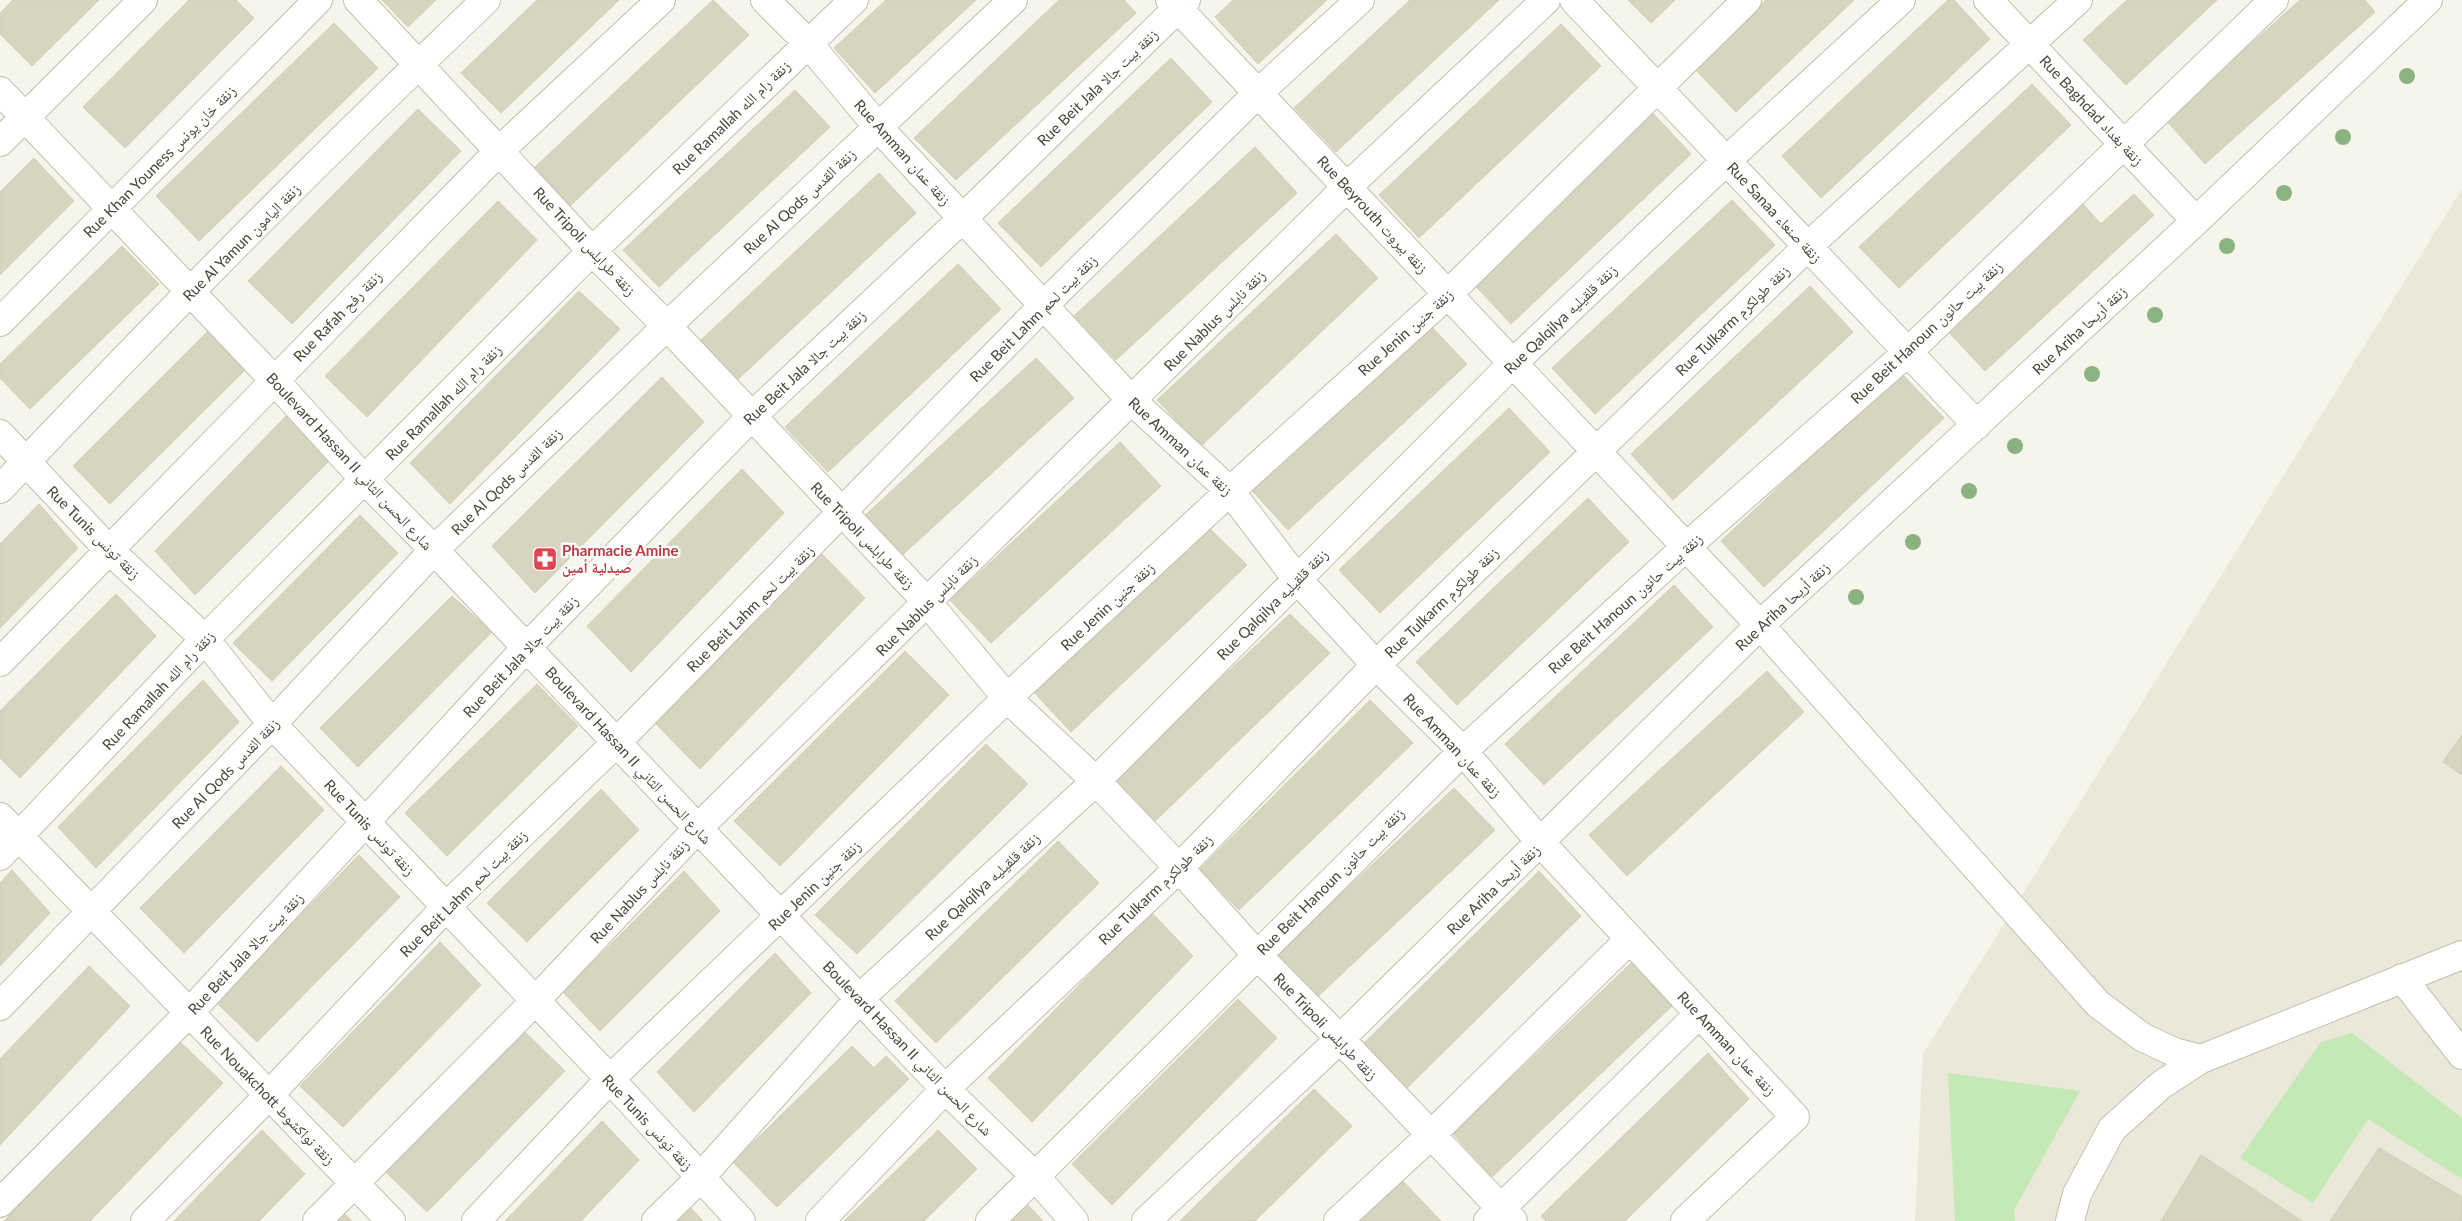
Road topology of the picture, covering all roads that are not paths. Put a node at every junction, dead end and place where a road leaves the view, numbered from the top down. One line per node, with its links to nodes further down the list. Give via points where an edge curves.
1 (143, 0): 25 (street)
2 (318, 0): 32 (street, Rue Khan Youness زنقة خان يونس)
3 (358, 0): 21 (street, Rue Tripoli زنقة طرابلس)
4 (486, 0): 21 (street, Rue Al Yamun زنقة اليامون)
5 (661, 0): 29 (street, Rue Rafah زنقة رفح)
6 (765, 0): 19 (street, Rue Amman زنقة عمان)
7 (854, 0): 19 (street, Rue Ramallah زنقة رام الله)
8 (1013, 0): 26 (street, Rue Al Qods زنقة القدس)
9 (1360, 0): 24 (street, Rue Beit Lahm زنقة بيت لحم)
10 (1546, 0): 31 (street, Rue Nablus زنقة نابلس)
11 (1574, 0): 22 (street, Rue Sanaa زنقة صنعاء)
12 (1747, 0): 22 (street, Rue Jenin زنقة جنين)
13 (1902, 0): 30 (street, Rue Qalqilya زنقة قلقيليه)
14 (1988, 0): 20 (street, Rue Baghdad زنقة بغداد)
15 (2078, 0): 20 (street, Rue Tulkarm زنقة طولكرم)
16 (2274, 0): 28 (street, Rue Beit Hanoun زنقة بيت حانون)
17 (1178, 3): 24 (street, Rue Beyrouth زنقة بيروت); 33 (street, Rue Beit Jala زنقة بيت جالا)
18 (2416, 4): 34 (street, Rue Ariha زنقة أريحا)
19 (808, 43): 26 (street, Rue Amman زنقة عمان); 36 (street, Rue Ramallah زنقة رام الله)
20 (2030, 45): 28 (street, Rue Baghdad زنقة بغداد); 35 (street, Rue Tulkarm زنقة طولكرم)
21 (419, 64): 29 (street, Rue Tripoli زنقة طرابلس); 37 (street, Rue Al Yamun زنقة اليامون)
22 (1657, 88): 30 (street, Rue Sanaa زنقة صنعاء); 38 (street, Rue Jenin زنقة جنين)
23 (0, 91): 25 (street, Boulevard Hassan II شارع الحسن الثاني)
24 (1258, 93): 31 (street, Rue Beyrouth زنقة بيروت); 39 (street, Rue Beit Lahm زنقة بيت لحم)
25 (24, 117): 27 (street); 32 (street, Boulevard Hassan II شارع الحسن الثاني)
26 (878, 126): 33 (street, Rue Amman زنقة عمان); 41 (street, Rue Al Qods زنقة القدس)
27 (0, 142)
28 (2124, 144): 34 (street, Rue Baghdad زنقة بغداد); 42 (street, Rue Beit Hanoun زنقة بيت حانون)
29 (500, 150): 36 (street, Rue Tripoli زنقة طرابلس); 44 (street, Rue Rafah زنقة رفح)
30 (1726, 160): 35 (street, Rue Sanaa زنقة صنعاء); 43 (street, Rue Qalqilya زنقة قلقيليه)
31 (1347, 187): 38 (street, Rue Beyrouth زنقة بيروت); 45 (street, Rue Nablus زنقة نابلس)
32 (112, 209): 37 (street, Boulevard Hassan II شارع الحسن الثاني); 40 (street, Rue Khan Youness زنقة خان يونس)
33 (963, 218): 39 (street, Rue Amman زنقة عمان); 46 (street, Rue Beit Jala زنقة بيت جالا)
34 (2196, 221): 47 (street, Rue Ariha زنقة أريحا)
35 (1808, 246): 42 (street, Rue Sanaa زنقة صنعاء); 49 (street, Rue Tulkarm زنقة طولكرم)
36 (592, 251): 41 (street, Rue Tripoli زنقة طرابلس); 51 (street, Rue Ramallah زنقة رام الله)
37 (190, 292): 44 (street, Boulevard Hassan II شارع الحسن الثاني); 50 (street, Rue Al Yamun زنقة اليامون)
38 (1448, 294): 43 (street, Rue Beyrouth زنقة بيروت); 53 (street, Rue Jenin زنقة جنين)
39 (1043, 306): 45 (street, Rue Amman زنقة عمان); 54 (street, Rue Beit Lahm زنقة بيت لحم)
40 (0, 322)
41 (667, 326): 46 (street, Rue Tripoli زنقة طرابلس); 57 (street, Rue Al Qods زنقة القدس)
42 (1908, 352): 47 (street, Rue Sanaa زنقة صنعاء); 55 (street, Rue Beit Hanoun زنقة بيت حانون)
43 (1514, 363): 49 (street, Rue Beyrouth زنقة بيروت); 58 (street, Rue Qalqilya زنقة قلقيليه)
44 (274, 380): 51 (street, Boulevard Hassan II شارع الحسن الثاني); 56 (street, Rue Rafah زنقة رفح)
45 (1132, 401): 53 (street, Rue Amman زنقة عمان); 59 (street, Rue Nablus زنقة نابلس)
46 (751, 417): 54 (street, Rue Tripoli زنقة طرابلس); 62 (street, Rue Beit Jala زنقة بيت جالا)
47 (1977, 425): 60 (street, Rue Ariha زنقة أريحا)
48 (0, 434): 50 (street, Rue Tunis زنقة تونس)
49 (1596, 451): 55 (street, Rue Beyrouth زنقة بيروت); 64 (street, Rue Tulkarm زنقة طولكرم)
50 (26, 462): 52 (street, Rue Al Yamun زنقة اليامون); 56 (street, Rue Tunis زنقة تونس)
51 (365, 480): 57 (street, Boulevard Hassan II شارع الحسن الثاني); 61 (street, Rue Ramallah زنقة رام الله)
52 (0, 489)
53 (1230, 491): 58 (street, Rue Amman زنقة عمان); 65 (street, Rue Jenin زنقة جنين)
54 (843, 513): 59 (street, Rue Tripoli زنقة طرابلس); 67 (street, Rue Beit Lahm زنقة بيت لحم)
55 (1686, 548): 60 (street, Rue Beyrouth زنقة بيروت); 68 (street, Rue Beit Hanoun زنقة بيت حانون)
56 (108, 549): 61 (street, Rue Tunis زنقة تونس); 63 (street, Rue Rafah زنقة رفح)
57 (434, 550): 62 (street, Boulevard Hassan II شارع الحسن الثاني); 66 (street, Rue Al Qods زنقة القدس)
58 (1297, 579): 64 (street, Rue Amman زنقة عمان); 69 (street, Rue Qalqilya زنقة قلقيليه)
59 (928, 603): 65 (street, Rue Tripoli زنقة طرابلس); 72 (street, Rue Nablus زنقة نابلس)
60 (1760, 625): 74 (street, Rue Ariha زنقة أريحا); 91 (street, Rue Beyrouth زنقة بيروت, via 2098,1004 2142,1037 2174,1052)
61 (205, 639): 66 (street, Rue Tunis زنقة تونس); 73 (street, Rue Ramallah زنقة رام الله)
62 (526, 647): 67 (street, Boulevard Hassan II شارع الحسن الثاني); 71 (street, Rue Beit Jala زنقة بيت جالا)
63 (0, 662)
64 (1376, 665): 68 (street, Rue Amman زنقة عمان); 76 (street, Rue Tulkarm زنقة طولكرم)
65 (1007, 698): 69 (street, Rue Tripoli زنقة طرابلس); 79 (street, Rue Jenin زنقة جنين)
66 (272, 724): 71 (street, Rue Tunis زنقة تونس); 78 (street, Rue Al Qods زنقة القدس)
67 (617, 742): 72 (street, Boulevard Hassan II شارع الحسن الثاني); 77 (street, Rue Beit Lahm زنقة بيت لحم)
68 (1462, 751): 74 (street, Rue Amman زنقة عمان); 81 (street, Rue Beit Hanoun زنقة بيت حانون)
69 (1096, 781): 76 (street, Rue Tripoli زنقة طرابلس); 84 (street, Rue Qalqilya زنقة قلقيليه)
70 (0, 818): 73 (street, Rue Nouakchott زنقة نواكشوط)
71 (366, 823): 77 (street, Rue Tunis زنقة تونس); 87 (street, Rue Beit Jala زنقة بيت جالا)
72 (698, 828): 79 (street, Boulevard Hassan II شارع الحسن الثاني); 85 (street, Rue Nablus زنقة نابلس)
73 (19, 837): 75 (street, Rue Ramallah زنقة رام الله); 78 (street, Rue Nouakchott زنقة نواكشوط)
74 (1541, 843): 80 (street, Rue Amman زنقة عمان); 89 (street, Rue Ariha زنقة أريحا)
75 (0, 856)
76 (1178, 868): 81 (street, Rue Tripoli زنقة طرابلس); 93 (street, Rue Tulkarm زنقة طولكرم)
77 (446, 907): 85 (street, Rue Tunis زنقة تونس); 94 (street, Rue Beit Lahm زنقة بيت لحم)
78 (91, 912): 86 (street, Rue Al Qods زنقة القدس); 87 (street, Rue Nouakchott زنقة نواكشوط)
79 (781, 916): 84 (street, Boulevard Hassan II شارع الحسن الثاني); 92 (street, Rue Jenin زنقة جنين)
80 (1630, 939): 88 (street, Rue Amman زنقة عمان); 95 (street)
81 (1256, 954): 89 (street, Rue Tripoli زنقة طرابلس); 96 (street, Rue Beit Hanoun زنقة بيت حانون)
82 (2462, 955): 83 (street)
83 (2402, 978): 90 (street); 91 (street)
84 (860, 998): 93 (street, Boulevard Hassan II شارع الحسن الثاني); 97 (street, Rue Qalqilya زنقة قلقيليه)
85 (534, 1002): 92 (street, Rue Tunis زنقة تونس); 98 (street, Rue Nablus زنقة نابلس)
86 (0, 1006)
87 (189, 1013): 94 (street, Rue Nouakchott زنقة نواكشوط); 99 (street, Rue Beit Jala زنقة بيت جالا)
88 (1699, 1014): 100 (street); 112 (street, Rue Amman زنقة عمان, via 1795,1117)
89 (1340, 1039): 95 (street, Rue Tripoli زنقة طرابلس); 110 (street, Rue Ariha زنقة أريحا)
90 (2462, 1055)
91 (2201, 1059): 113 (street, via 2161,1085 2112,1129 2077,1194)
92 (610, 1079): 97 (street, Rue Tunis زنقة تونس); 104 (street, Rue Jenin زنقة جنين)
93 (946, 1089): 96 (street, Boulevard Hassan II شارع الحسن الثاني); 107 (street, Rue Tulkarm زنقة طولكرم)
94 (269, 1095): 98 (street, Rue Nouakchott زنقة نواكشوط); 101 (street, Rue Beit Lahm زنقة بيت لحم)
95 (1431, 1135): 100 (street, Rue Tripoli زنقة طرابلس); 111 (street)
96 (1035, 1176): 108 (street, Rue Beit Hanoun زنقة بيت حانون); 109 (street, Boulevard Hassan II شارع الحسن الثاني)
97 (700, 1178): 105 (street, Rue Qalqilya زنقة قلقيليه); 106 (street, Rue Tunis زنقة تونس)
98 (355, 1184): 102 (street, Rue Nablus زنقة نابلس); 103 (street, Rue Nouakchott زنقة نواكشوط)
99 (0, 1203)
100 (1501, 1217)
101 (145, 1221)
102 (317, 1221)
103 (391, 1221)
104 (476, 1221)
105 (656, 1221)
106 (741, 1221)
107 (820, 1221)
108 (990, 1221)
109 (1074, 1221)
110 (1146, 1221)
111 (1338, 1221)
112 (1685, 1221)
113 (2070, 1221)

